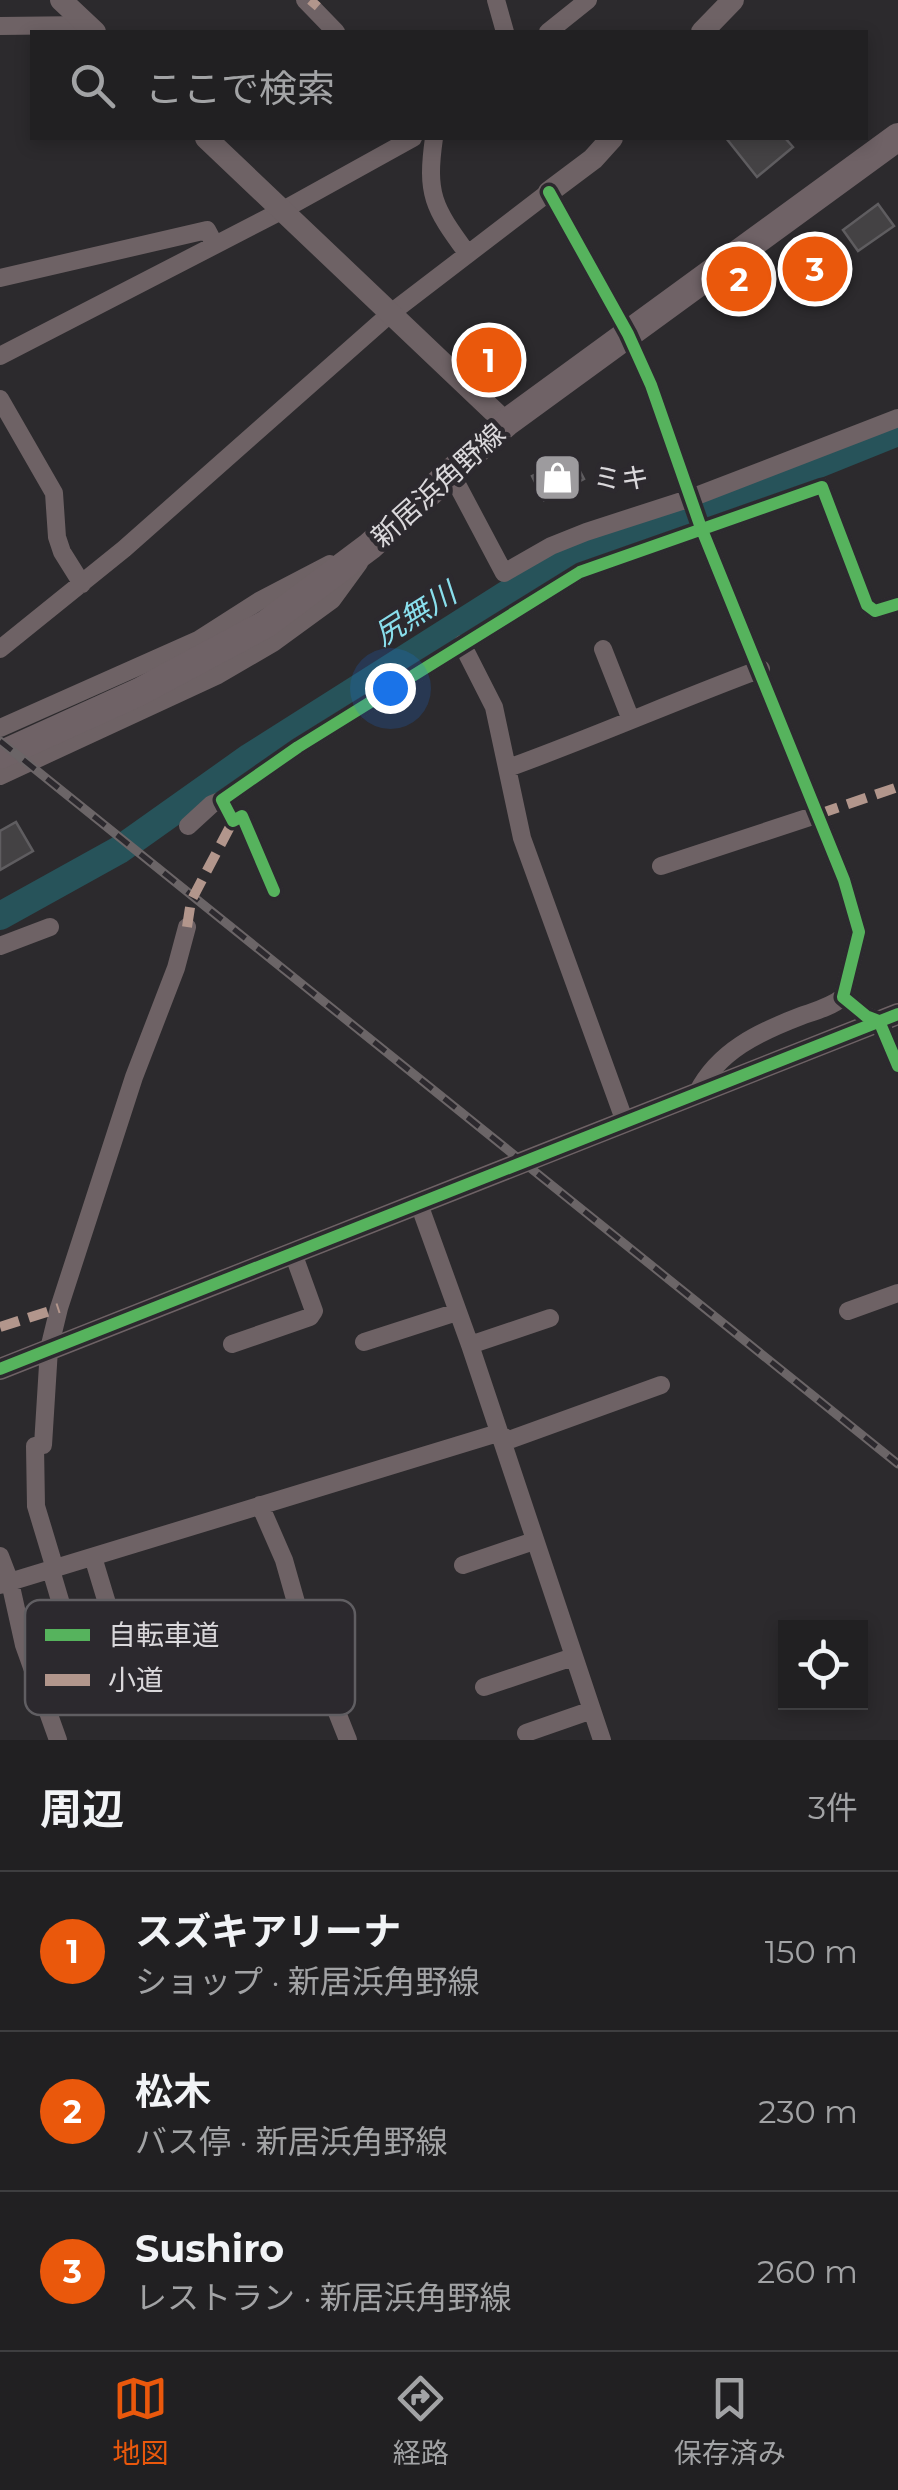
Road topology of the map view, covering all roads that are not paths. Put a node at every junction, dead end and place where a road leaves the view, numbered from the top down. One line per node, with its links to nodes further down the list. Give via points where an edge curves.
1 (61, 0): 7 (street)
2 (305, 0): 8 (street)
3 (496, 0): 9 (street)
4 (588, 0): 10 (street)
5 (733, 0): 11 (street)
6 (0, 26): 7 (street)
7 (91, 29)
8 (334, 30)
9 (504, 30)
10 (550, 30)
11 (704, 30)
12 (898, 137): 23 (main road, 新居浜角野線)
13 (208, 140): 18 (street)
14 (434, 140): 20 (street, via 431,194)
15 (610, 140): 17 (street)
16 (386, 145): 18 (street)
17 (550, 192): 20 (street); 23 (street)
18 (284, 210): 19 (street); 22 (street)
19 (215, 245): 21 (street, via 207,230); 24 (street)
20 (467, 253): 22 (street)
21 (0, 278)
22 (390, 313): 27 (street); 32 (street)
23 (628, 334): 27 (main road, 新居浜角野線); 29 (street)
24 (0, 356)
25 (0, 399): 32 (street, via 54,493 57,537)
26 (898, 418): 29 (street)
27 (506, 423): 28 (main road, 新居浜角野線)
28 (451, 473): 29 (street, via 504,573 551,546); 31 (main road, 新居浜角野線)
29 (691, 500): 30 (street)
30 (701, 527): 33 (street, via 822,488 867,606 875,611); 34 (street, via 580,572); 37 (street)
31 (370, 546): 39 (street, via 198,640); 40 (main road, 新居浜角野線, via 266,624); 42 (street, via 332,600 273,643)
32 (82, 584): 36 (street)
33 (898, 604)
34 (462, 644): 41 (street, via 494,708); 43 (street)
35 (603, 649): 38 (street)
36 (0, 650)
37 (761, 670): 38 (street); 44 (street)
38 (631, 720): 41 (street)
39 (4, 721)
40 (0, 755)
41 (508, 768): 55 (street, via 522,838)
42 (0, 776)
43 (222, 800): 45 (street); 47 (street, via 233,821 242,816)
44 (819, 814): 46 (street); 51 (street, via 859,932)
45 (188, 826)
46 (661, 866)
47 (274, 891)
48 (50, 926): 50 (street)
49 (187, 926): 65 (street)
50 (0, 946)
51 (843, 997): 52 (street, via 866,1016); 54 (street, via 724,1056)
52 (889, 1018): 53 (street); 54 (street)
53 (898, 1066)
54 (697, 1093): 55 (street)
55 (625, 1122): 56 (street)
56 (419, 1204): 57 (street); 60 (street)
57 (293, 1253): 63 (street, via 314,1311 310,1317); 65 (street)
58 (898, 1293): 59 (street)
59 (848, 1311)
60 (457, 1312): 62 (street); 64 (street)
61 (550, 1318): 64 (street)
62 (364, 1342)
63 (232, 1344)
64 (470, 1345): 68 (street)
65 (49, 1349): 66 (street); 74 (street, via 43,1446 35,1446 36,1506)
66 (0, 1369)
67 (661, 1385): 68 (street, via 509,1440)
68 (498, 1433): 69 (street); 70 (street)
69 (260, 1505): 72 (street); 78 (street)
70 (534, 1541): 73 (street); 80 (street)
71 (0, 1556): 75 (street)
72 (93, 1557): 74 (street); 77 (street)
73 (463, 1565)
74 (53, 1569): 75 (street); 76 (street)
75 (5, 1584): 79 (street)
76 (61, 1600)
77 (106, 1600)
78 (295, 1600)
79 (25, 1648)
80 (573, 1657): 81 (street); 82 (street)
81 (484, 1687)
82 (592, 1710): 85 (street); 88 (street)
83 (49, 1715): 86 (street)
84 (338, 1715): 87 (street)
85 (526, 1733)
86 (58, 1740)
87 (348, 1740)
88 (602, 1740)

